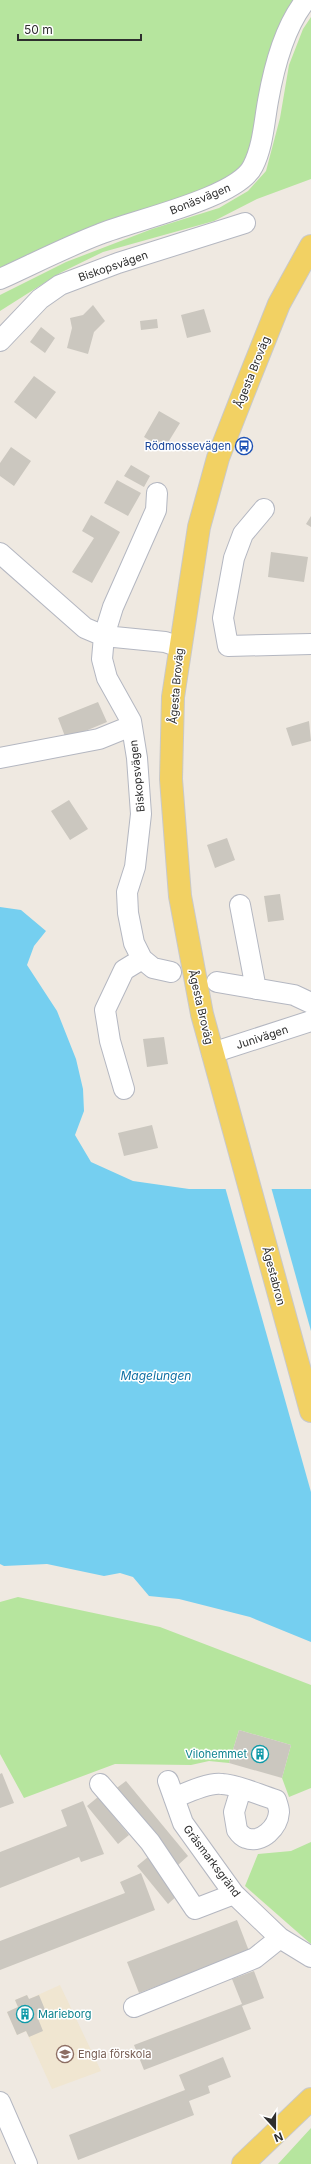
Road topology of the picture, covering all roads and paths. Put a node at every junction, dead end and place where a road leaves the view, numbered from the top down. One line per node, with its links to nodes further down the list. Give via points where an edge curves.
1 (306, 0): 4 (street, Bonäsvägen, via 287,32 276,65 263,135 253,168 230,188 174,210 100,234)
2 (246, 224): 5 (street, Biskopsvägen, via 118,263 60,285 40,299)
3 (311, 246): 11 (main road, Ågesta Broväg, via 279,304 218,458 199,526)
4 (0, 279)
5 (0, 341)
6 (157, 493): 9 (street, Biskopsvägen, via 156,510 113,607)
7 (264, 509): 10 (street, via 243,534 234,558 223,618 228,646)
8 (0, 553): 9 (street, via 85,628)
9 (104, 636): 11 (street, via 165,642); 12 (street, Biskopsvägen, via 102,659 107,678 131,721)
10 (311, 644)
11 (180, 647): 21 (main road, Ågesta Broväg, via 173,697 171,779 174,839 190,956)
12 (131, 726): 13 (street, via 99,739); 15 (street, Biskopsvägen, via 137,758 141,814 135,867 127,899 134,943)
13 (0, 758)
14 (240, 905): 18 (street)
15 (142, 959): 16 (street, via 153,968); 22 (street, via 124,970 104,1010)
16 (171, 972)
17 (217, 982): 18 (street)
18 (256, 989): 19 (street, via 294,995)
19 (311, 1003)
20 (311, 1021): 21 (street, Junivägen)
21 (212, 1053): 23 (main road, Ågesta Broväg)
22 (124, 1089)
23 (237, 1142): 24 (main road, Ågestabron)
24 (311, 1411)
25 (100, 1784): 27 (street, via 150,1842 195,1909)
26 (241, 1789): 27 (street, Gräsmarksgränd, via 221,1783 196,1789 171,1789 183,1823)
27 (234, 1894): 28 (street, Gräsmarksgränd)
28 (280, 1938): 29 (street, Gräsmarksgränd); 30 (street, via 255,1958)
29 (311, 1957)
30 (134, 2007)
31 (311, 2099): 34 (main road)
32 (0, 2102): 33 (street)
33 (27, 2164)
34 (243, 2164)

